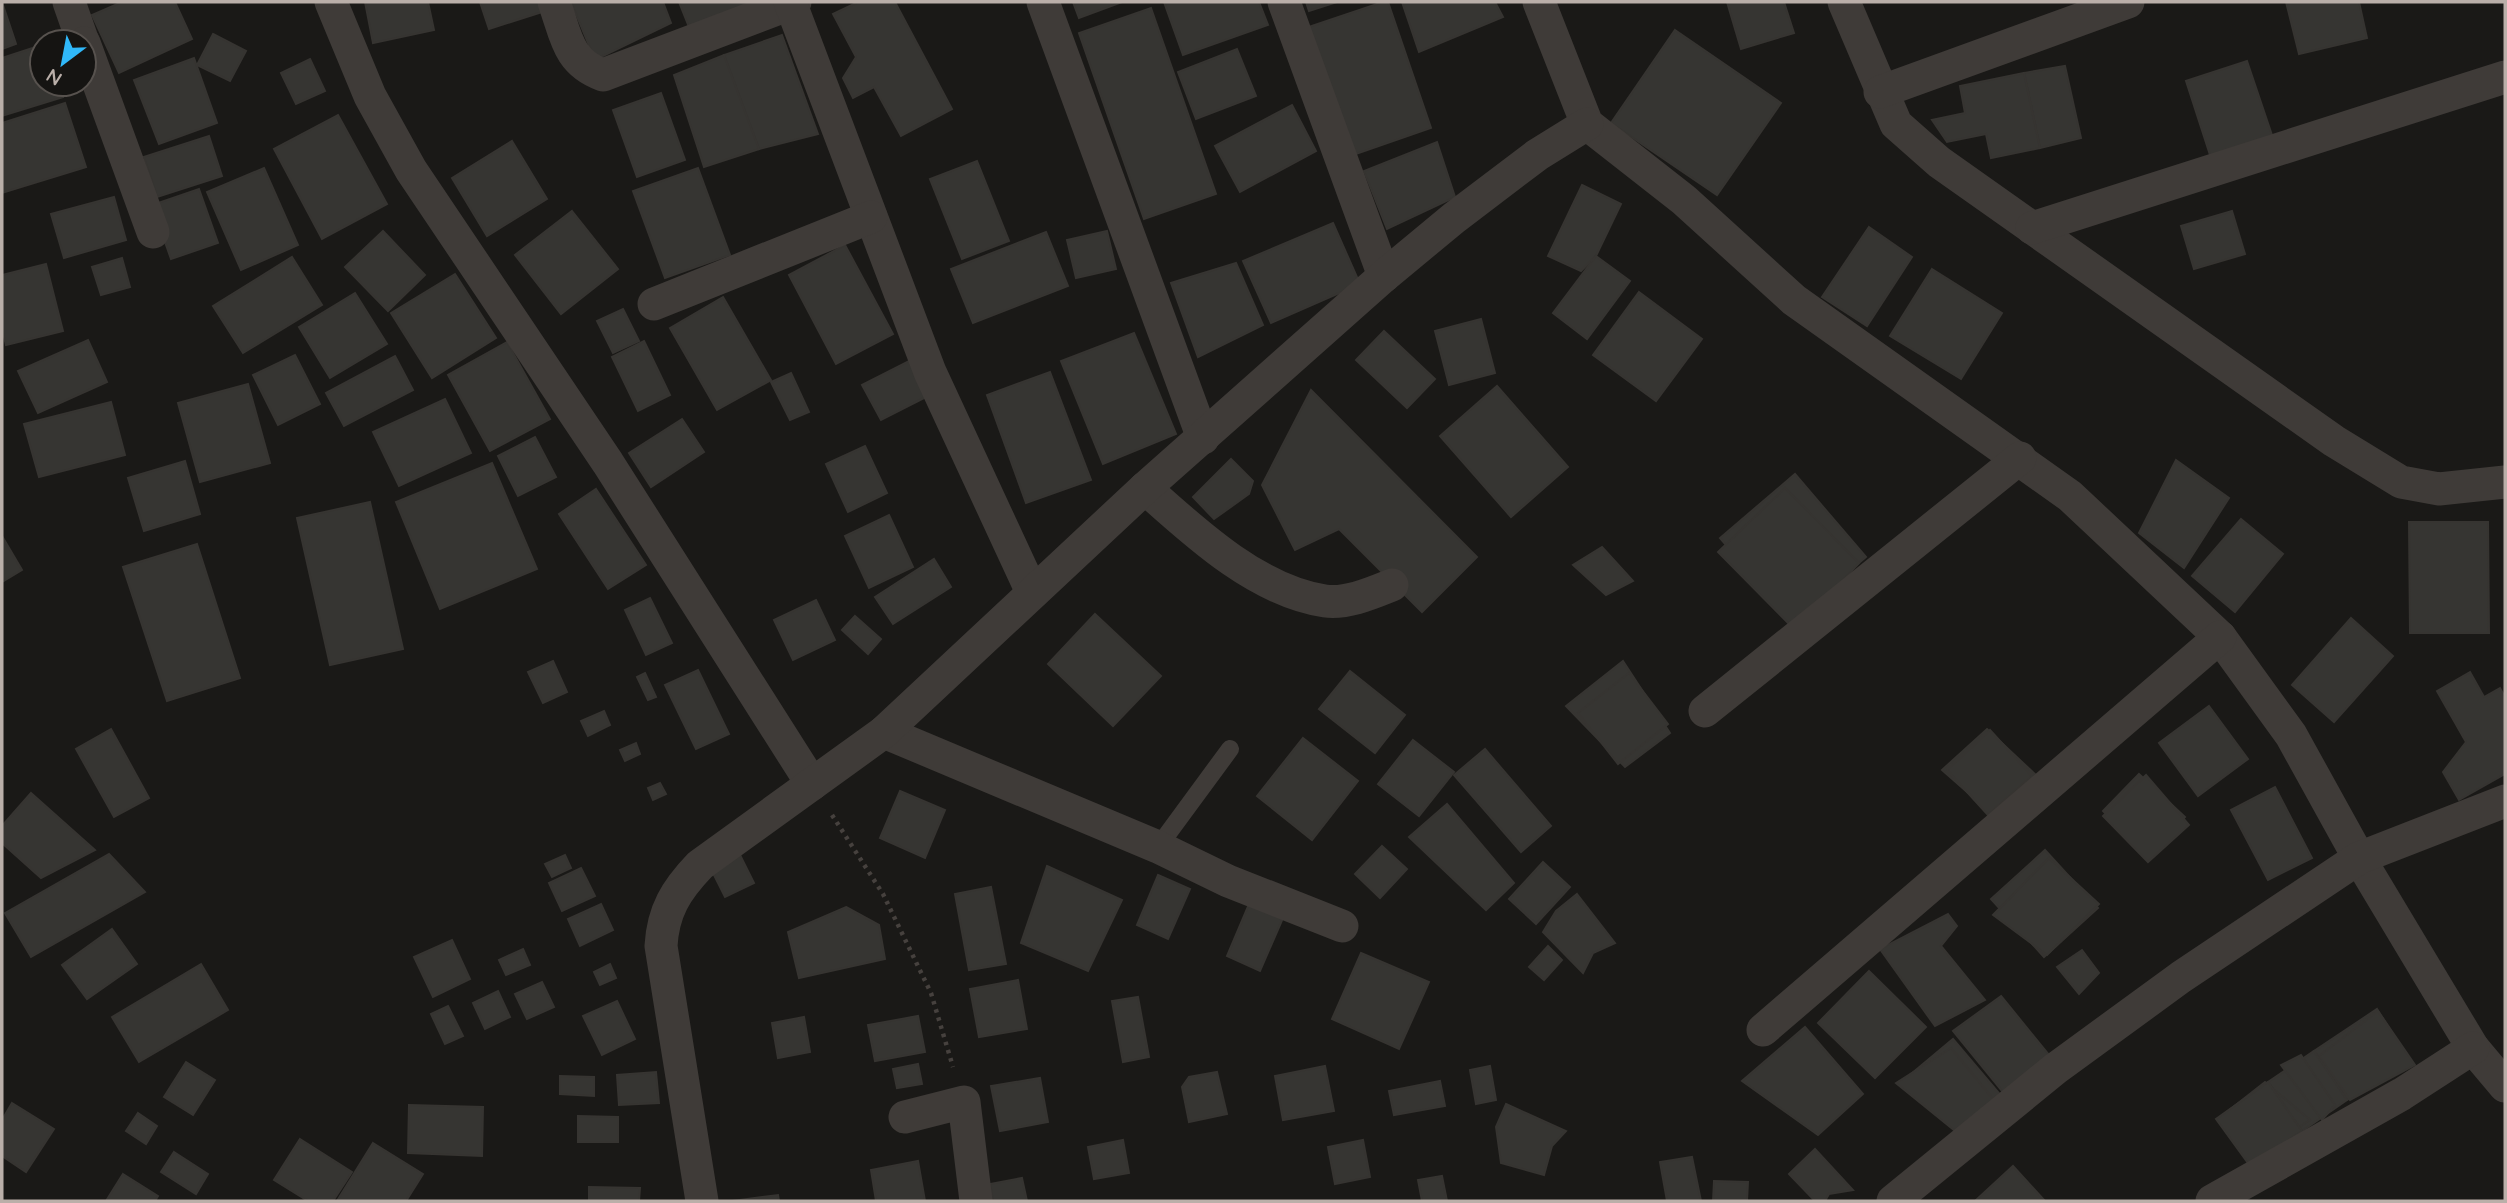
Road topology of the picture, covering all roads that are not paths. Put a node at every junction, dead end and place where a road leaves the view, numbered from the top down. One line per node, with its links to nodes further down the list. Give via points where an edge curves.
1 (69, 2): 10 (street)
2 (331, 2): 30 (street, via 369,96 411,170 608,463)
3 (554, 2): 4 (street, via 571,49 583,67 603,75)
4 (792, 2): 15 (street)
5 (1043, 2): 20 (street)
6 (1284, 2): 18 (street)
7 (1539, 2): 14 (street)
8 (1844, 2): 13 (street)
9 (2128, 2): 13 (street)
10 (79, 28)
11 (2505, 77): 16 (street)
12 (98, 81): 17 (street)
13 (1880, 92): 16 (street, via 1896,124)
14 (1587, 124): 18 (street, via 1537,155); 21 (street, via 1684,200 1794,300)
15 (871, 216): 19 (street); 25 (street, via 930,372)
16 (2032, 228): 22 (street, via 2334,441 2401,482 2439,489)
17 (153, 232)
18 (1384, 276): 20 (street)
19 (654, 304)
20 (1203, 438): 23 (street)
21 (2020, 458): 26 (street, via 2070,496); 27 (street)
22 (2505, 482)
23 (1145, 488): 24 (street, via 1208,544 1279,587 1326,601 1358,598); 25 (street)
24 (1392, 585)
25 (1031, 592): 28 (street)
26 (2220, 637): 33 (street, via 2291,735); 35 (street)
27 (1705, 712)
28 (884, 732): 30 (street); 32 (street)
29 (1230, 749): 32 (lane)
30 (812, 784): 39 (street, via 700,865 669,904 662,922 661,946)
31 (2505, 801): 33 (street)
32 (1158, 847): 34 (street, via 1228,881)
33 (2359, 858): 36 (street); 41 (street, via 2181,977 2055,1069)
34 (1342, 926)
35 (1763, 1030)
36 (2473, 1048): 37 (street); 42 (street, via 2402,1094)
37 (2505, 1086)
38 (905, 1117): 40 (street, via 964,1102)
39 (702, 1201)
40 (976, 1201)
41 (1893, 1201)
42 (2212, 1201)

